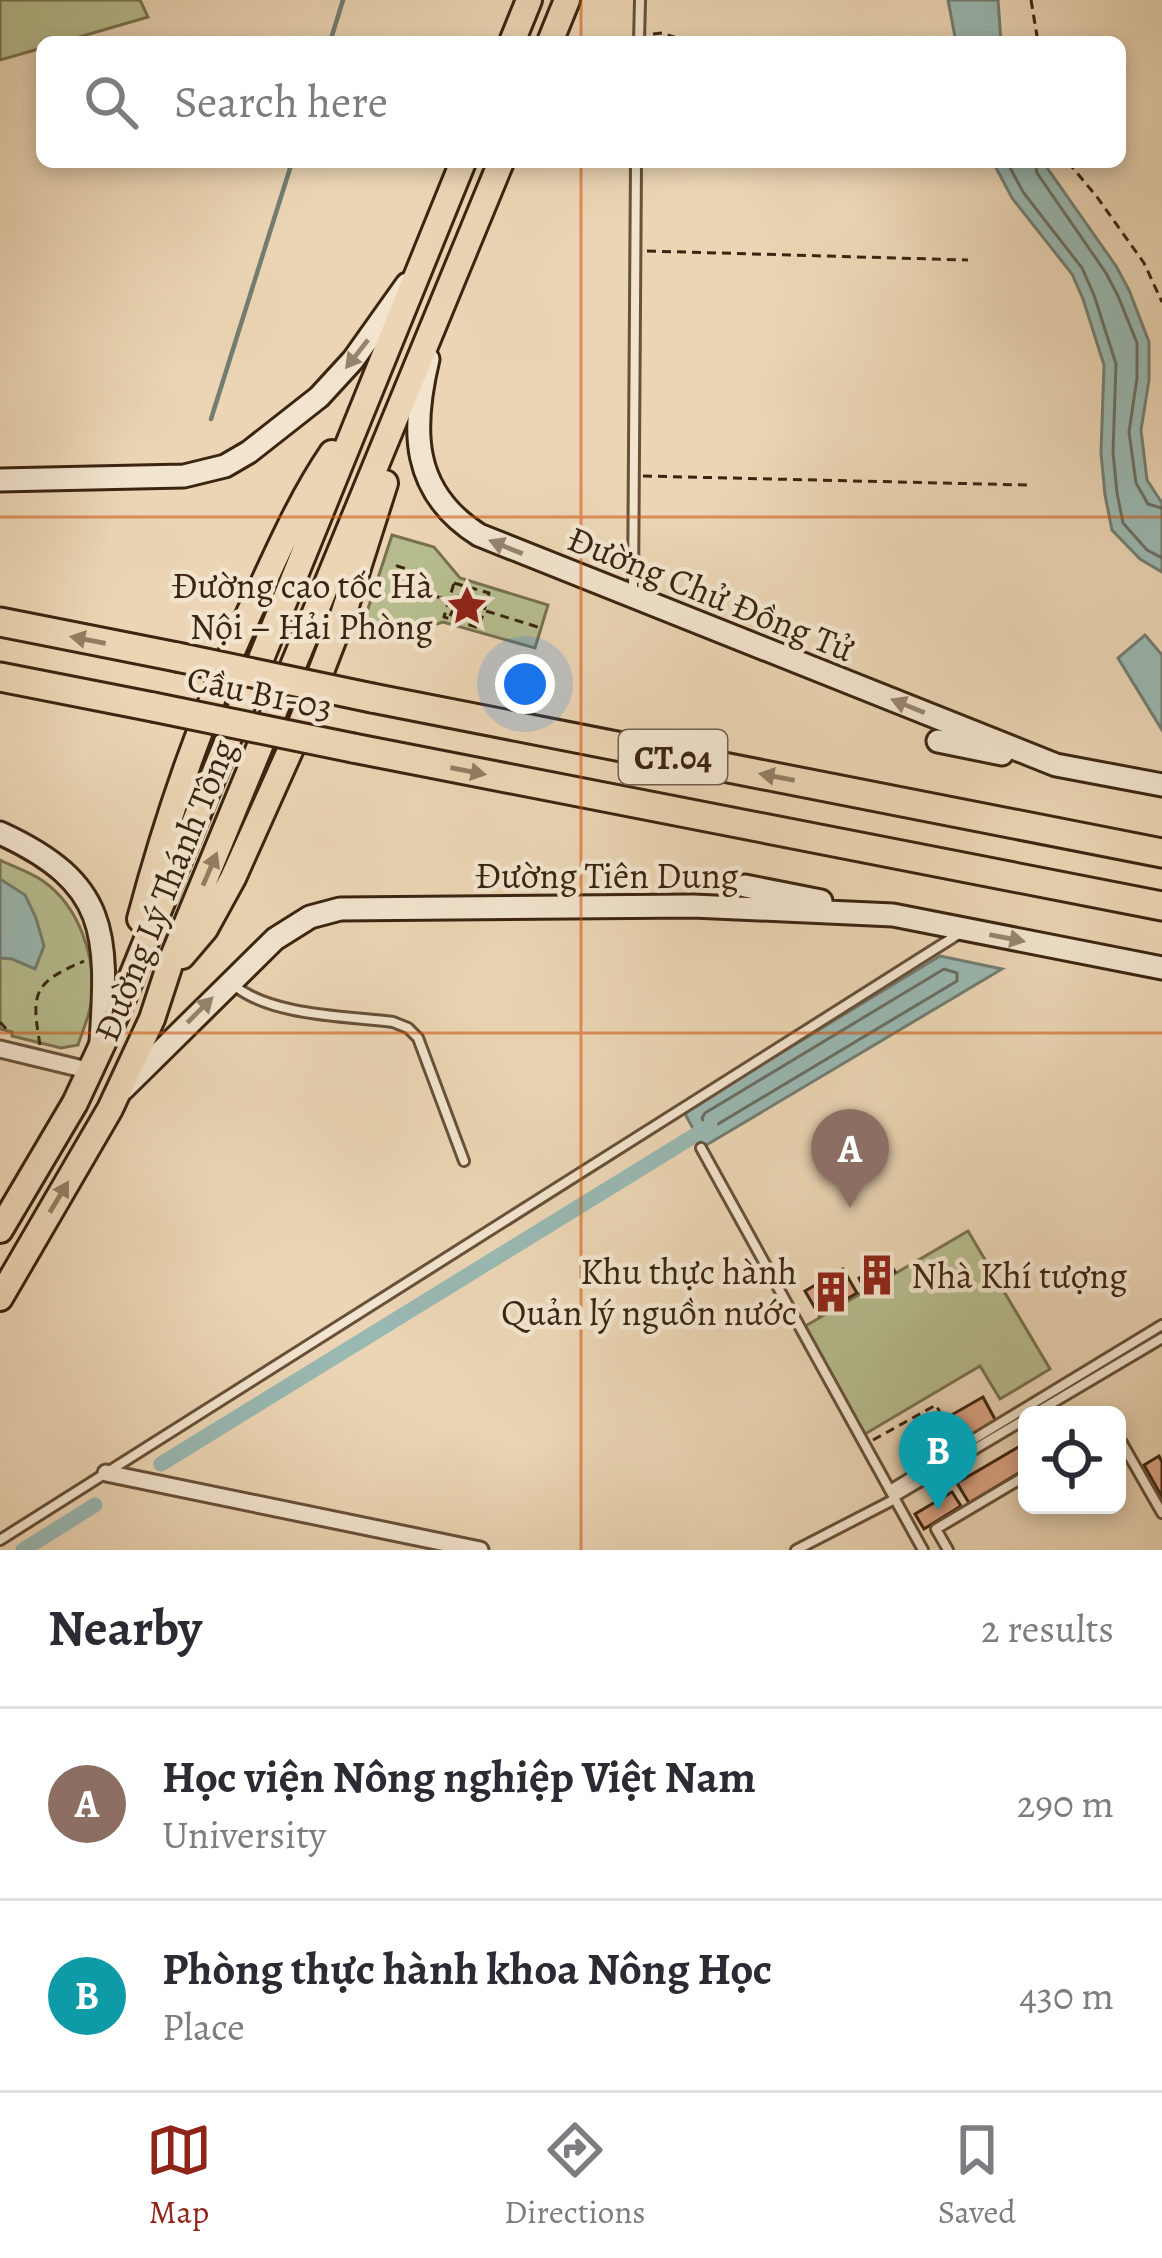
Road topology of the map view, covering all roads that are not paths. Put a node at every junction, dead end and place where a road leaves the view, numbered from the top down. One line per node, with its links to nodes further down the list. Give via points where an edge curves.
1 (529, 0): 4 (main road)
2 (567, 0): 5 (main road)
3 (640, 0): 6 (lane)
4 (514, 36)
5 (552, 36)
6 (639, 36)
7 (461, 168): 10 (main road)
8 (499, 168): 11 (main road)
9 (636, 168): 13 (lane)
10 (424, 259): 12 (main road, one-way to 12, via 338,378 225,466 184,476); 28 (main road, Đường Lý Thánh Tông, via 359,418 322,468 232,652 164,841 131,976)
11 (442, 306): 13 (main road, Đường Chử Đồng Tử, one-way to 11, via 478,535 435,494 417,425); 29 (main road, Đường Lý Thánh Tông, one-way to 11, via 170,964 205,929 233,878 316,690 383,491 390,434)
12 (0, 480)
13 (633, 597): 17 (main road, Đường Chử Đồng Tử, one-way to 13)
14 (0, 622): 20 (highway, Cầu B1-03 / CT.04, one-way to 14, bridge)
15 (0, 676): 22 (highway, Cầu B1-03 / CT.04, one-way to 22, bridge)
16 (938, 741): 17 (main road)
17 (1056, 765): 18 (main road, Đường Chử Đồng Tử)
18 (1162, 785)
19 (0, 832): 28 (main road, via 57,864 98,926 104,956)
20 (1162, 854)
21 (745, 886): 23 (main road)
22 (1162, 906)
23 (892, 915): 24 (main road, Đường Tiên Dung); 26 (main road, Đường Tiên Dung, via 340,909 291,926)
24 (965, 929): 25 (main road, Đường Tiên Dung, one-way to 25); 39 (lane)
25 (1162, 968)
26 (230, 981): 29 (main road, Đường Tiên Dung, one-way to 26); 31 (lane, via 286,1008 408,1028)
27 (5, 1041): 28 (street)
28 (96, 1060): 32 (main road, Đường Lý Thánh Tông)
29 (118, 1093): 33 (main road, Đường Lý Thánh Tông, one-way to 29)
30 (701, 1148): 41 (lane)
31 (464, 1161)
32 (0, 1230)
33 (0, 1298)
34 (1162, 1325): 41 (lane)
35 (1162, 1338): 36 (lane)
36 (1046, 1406)
37 (1018, 1422): 41 (lane)
38 (1126, 1450): 42 (lane)
39 (106, 1473): 43 (lane); 44 (street)
40 (1018, 1480): 47 (lane, via 936,1529)
41 (893, 1495): 45 (lane); 46 (lane)
42 (1162, 1513)
43 (0, 1540)
44 (480, 1550)
45 (796, 1550)
46 (923, 1550)
47 (948, 1550)

